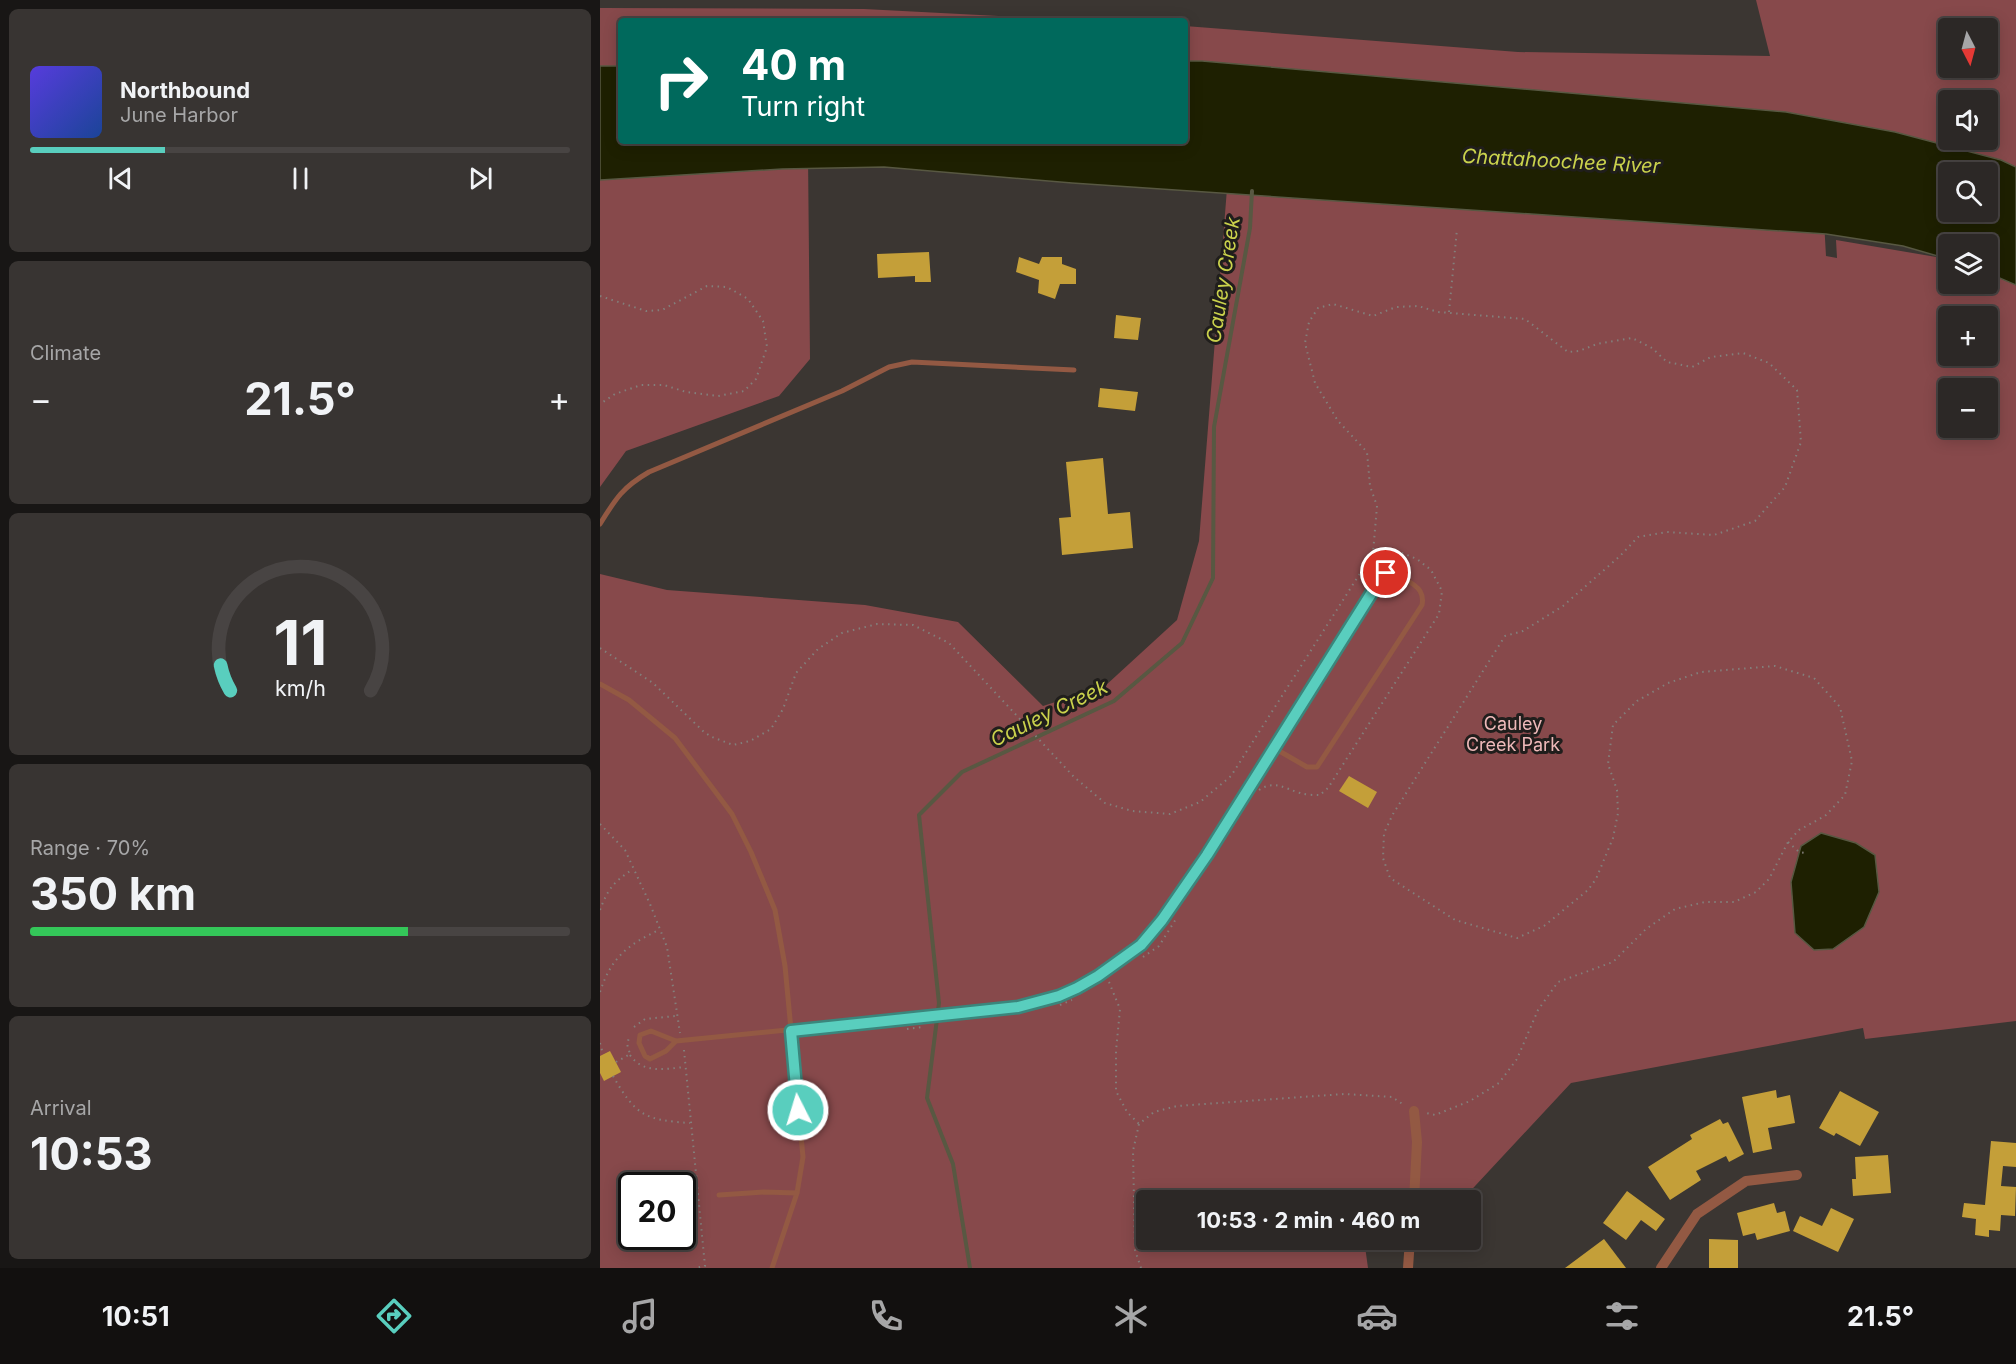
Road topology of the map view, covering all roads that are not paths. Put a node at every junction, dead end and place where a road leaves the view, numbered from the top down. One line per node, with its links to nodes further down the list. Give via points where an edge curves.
1 (1074, 370): 2 (lane, via 912,362 890,367 649,472 629,484)
2 (600, 524)
3 (600, 684): 5 (lane, via 629,700 675,738 732,814 775,910)
4 (1274, 748): 4 (lane, via 1381,578 1386,573 1394,574 1420,589 1422,605 1317,767 1307,767); 5 (lane, via 1162,920 1141,945 1098,976 1059,996 1018,1007)
5 (791, 1031): 6 (lane); 10 (lane, via 803,1157)
6 (679, 1041): 6 (lane, via 651,1031 640,1035 639,1043 650,1059)
7 (1414, 1111): 9 (street)
8 (1797, 1175): 15 (street, via 1746,1181 1697,1214)
9 (1415, 1190)
10 (797, 1193): 11 (lane); 13 (lane)
11 (719, 1195)
12 (1409, 1250): 14 (street)
13 (772, 1268)
14 (1408, 1268)
15 (1661, 1268)

